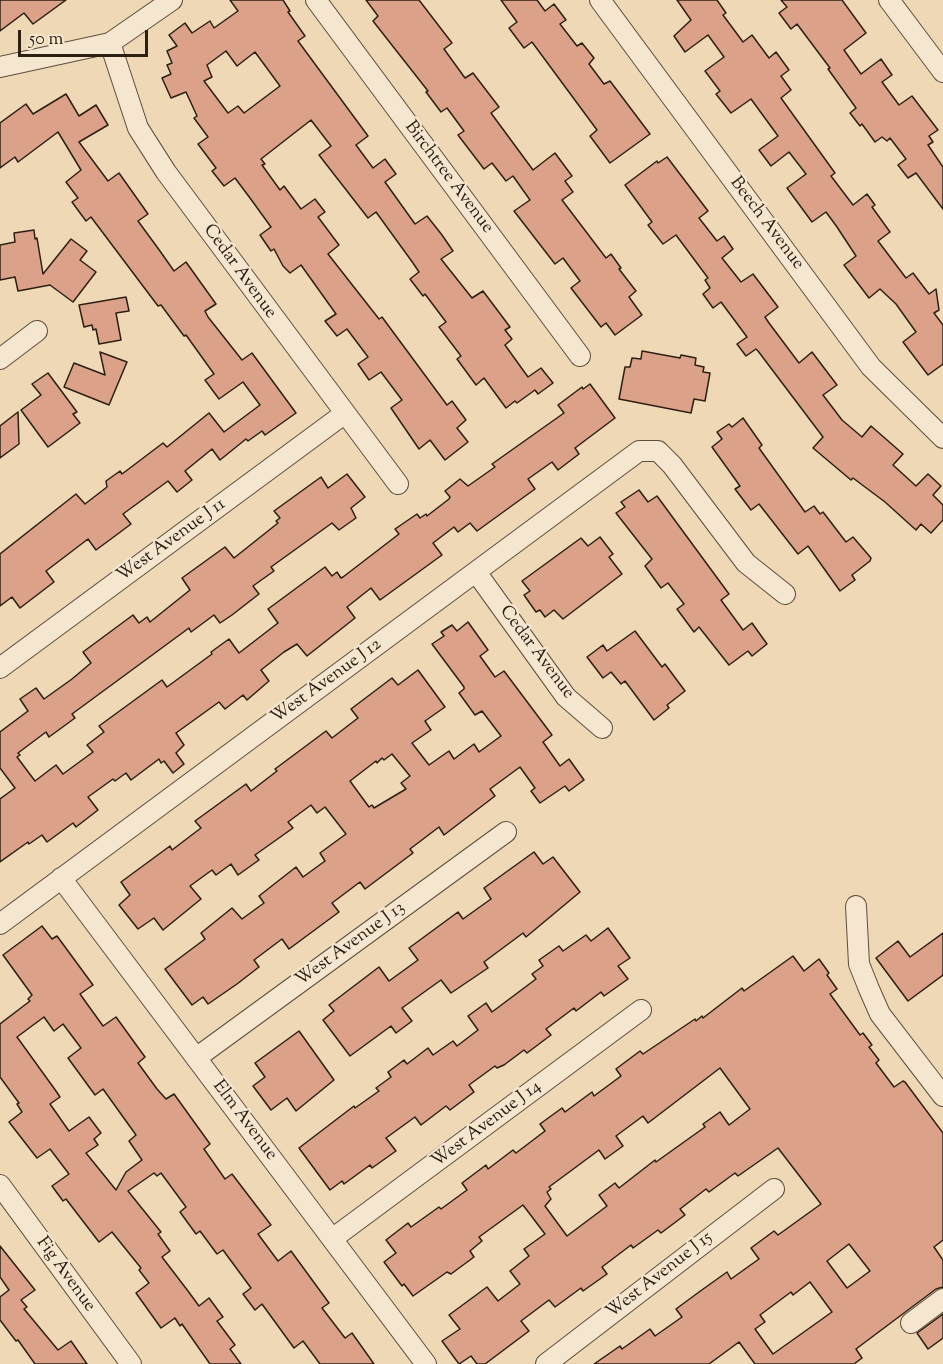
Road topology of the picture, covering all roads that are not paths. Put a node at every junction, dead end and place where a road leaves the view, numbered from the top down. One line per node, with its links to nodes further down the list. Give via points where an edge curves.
1 (172, 0): 5 (street)
2 (316, 0): 9 (street, Birchtree Avenue)
3 (600, 0): 12 (street, Beech Avenue, via 871,367)
4 (890, 0): 7 (street)
5 (110, 43): 6 (street); 11 (street, Cedar Avenue, via 138,128)
6 (0, 67)
7 (943, 72)
8 (37, 331): 10 (street)
9 (580, 356)
10 (0, 359)
11 (344, 414): 13 (street, Cedar Avenue); 16 (street, West Avenue J 11)
12 (942, 435)
13 (398, 484)
14 (476, 572): 15 (street, West Avenue J 12, via 639,451 658,451 746,563); 17 (street, Cedar Avenue, via 567,697); 19 (street, West Avenue J 12)
15 (785, 594)
16 (0, 668)
17 (602, 728)
18 (506, 832): 23 (street, West Avenue J 13)
19 (62, 878): 21 (street, West Avenue J 12); 23 (street, Elm Avenue)
20 (856, 906): 24 (street, via 859,964 880,1014)
21 (0, 924)
22 (641, 1010): 27 (street, West Avenue J 14)
23 (196, 1058): 27 (street, Elm Avenue)
24 (943, 1096)
25 (0, 1185): 30 (street, Fig Avenue)
26 (774, 1189): 32 (street, West Avenue J 15)
27 (332, 1239): 31 (street, Elm Avenue)
28 (943, 1299): 29 (street)
29 (911, 1323)
30 (131, 1364)
31 (426, 1364)
32 (546, 1364)

